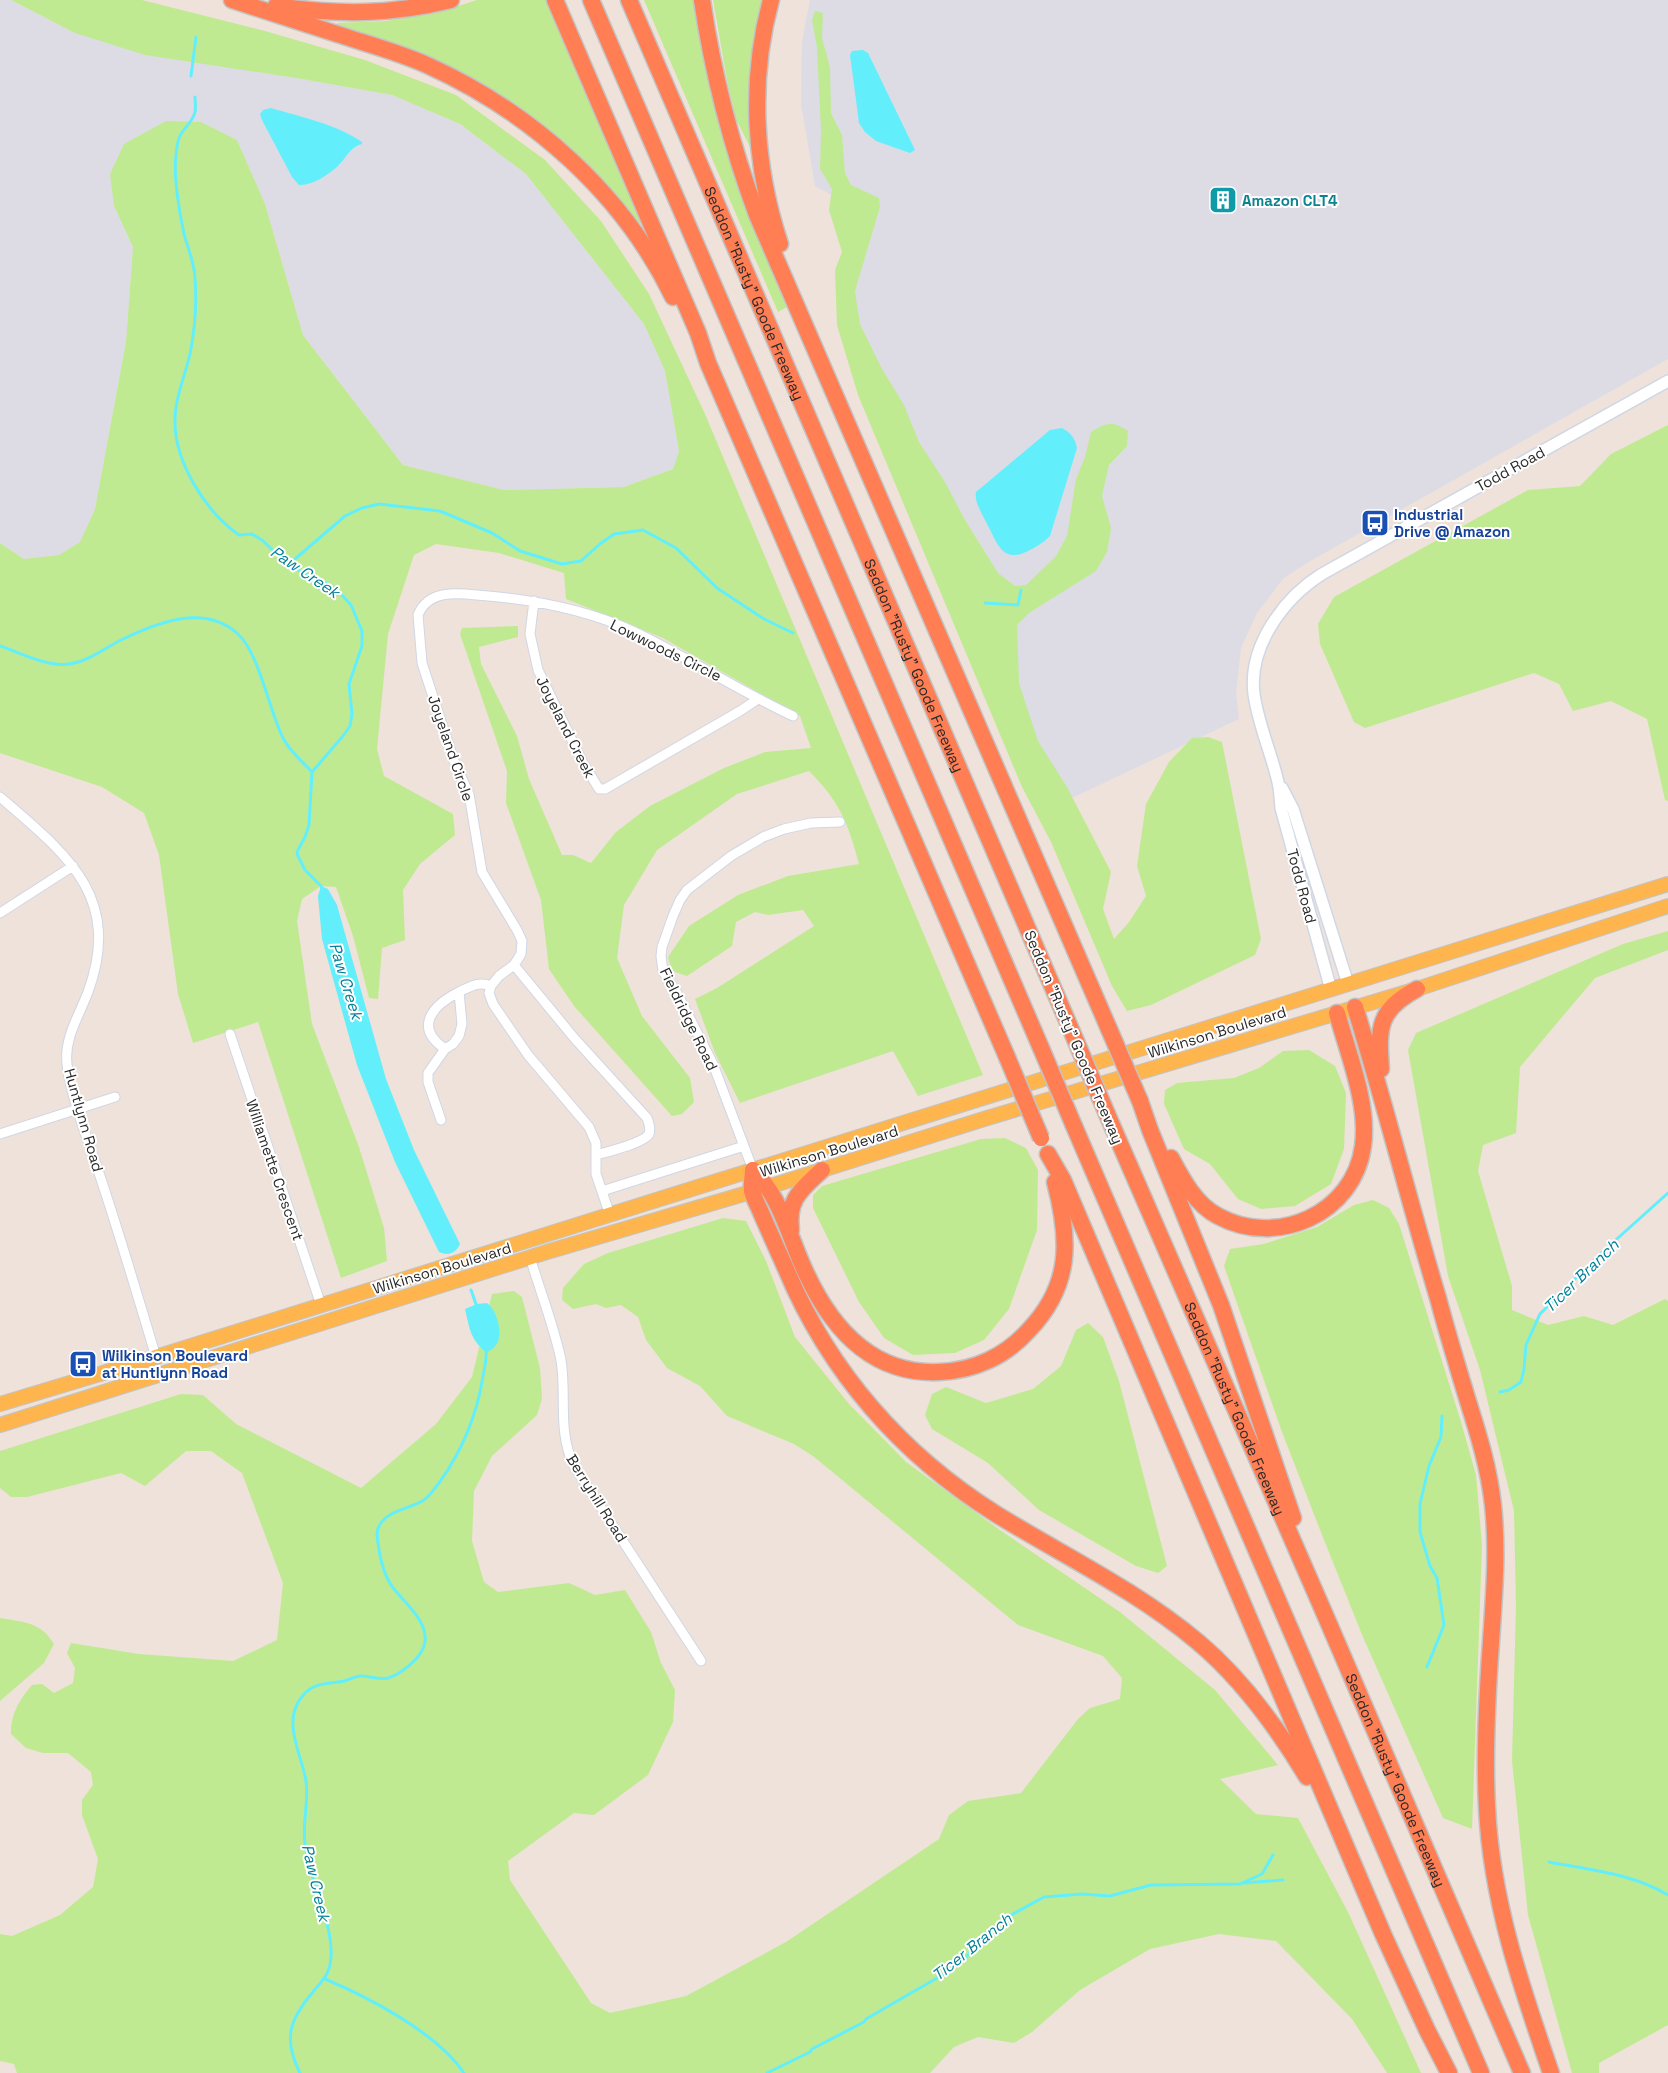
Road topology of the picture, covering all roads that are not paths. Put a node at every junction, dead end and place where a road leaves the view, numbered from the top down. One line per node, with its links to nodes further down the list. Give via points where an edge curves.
1 (232, 0): 10 (highway, via 426,64 479,91 530,125 582,171 623,219 656,266)
2 (242, 0): 3 (highway, via 300,10 359,14)
3 (451, 0)
4 (556, 0): 10 (highway)
5 (591, 0): 59 (highway, bridge)
6 (629, 0): 55 (highway, Seddon "Rusty" Goode Freeway, bridge, via 1074,1039)
7 (702, 0): 9 (highway, via 719,93 735,149 757,215)
8 (770, 0): 9 (highway, via 760,55 756,119 764,185 793,287)
9 (792, 296): 34 (highway, bridge)
10 (708, 363): 39 (highway, bridge)
11 (1668, 381): 15 (street, Todd Road, via 1328,570 1290,599 1266,637 1254,681 1258,714)
12 (534, 601): 13 (street, Lowwoods Circle, via 629,630 728,680); 13 (street, Joyeland Creek, via 530,634 538,670 599,790); 22 (street, Joyeland Circle, via 443,594 426,603 418,615 422,663 454,761 469,794 482,872 522,942 521,954)
13 (758, 699): 14 (street, Lowwoods Circle)
14 (793, 716)
15 (1278, 780): 23 (street, Todd Road, via 1293,809); 26 (street, Todd Road, via 1281,808)
16 (0, 797): 18 (street, Huntlynn Road, via 46,836)
17 (840, 822): 38 (street, Fieldridge Road, via 811,823 784,829 731,856 687,890 662,947 663,971 710,1057)
18 (74, 866): 21 (street); 35 (street, Huntlynn Road, via 96,910 98,940 94,972 67,1051)
19 (1668, 884): 23 (main road, Wilkinson Boulevard)
20 (1668, 906): 25 (main road, Wilkinson Boulevard)
21 (0, 913)
22 (514, 965): 24 (street); 40 (street, via 575,1039 647,1118 649,1135)
23 (1348, 984): 26 (main road, Wilkinson Boulevard); 28 (main road)
24 (491, 986): 27 (street, via 473,984); 40 (street, via 489,993 494,1004 528,1055 589,1127 596,1143)
25 (1417, 988): 28 (main road, Wilkinson Boulevard); 32 (highway, via 1396,1002 1384,1017 1380,1047)
26 (1331, 990): 29 (main road); 41 (main road, Wilkinson Boulevard)
27 (459, 992): 31 (street, via 462,1024 459,1036); 31 (street, via 443,1000 433,1010 429,1023 435,1042)
28 (1355, 1008): 29 (main road, Wilkinson Boulevard); 32 (highway)
29 (1337, 1013): 34 (highway, via 1362,1106 1363,1146 1359,1165 1350,1183 1329,1207 1307,1221 1267,1229 1249,1228 1217,1216 1187,1185); 42 (main road, Wilkinson Boulevard)
30 (230, 1034): 49 (street, Williamette Crescent)
31 (445, 1048): 36 (street, via 428,1073)
32 (1383, 1096): 61 (highway, via 1436,1294 1479,1436 1493,1502 1496,1572 1487,1699 1486,1771 1491,1850 1508,1940)
33 (115, 1097): 35 (street)
34 (1140, 1101): 55 (highway, via 1221,1305)
35 (78, 1110): 37 (street); 52 (street, Huntlynn Road)
36 (441, 1120)
37 (0, 1134)
38 (744, 1146): 41 (street, Fieldridge Road); 45 (street)
39 (1048, 1154): 47 (highway, via 1062,1208 1066,1241 1059,1281 1043,1314 1019,1341 995,1357 970,1367 946,1372 921,1372 872,1356 830,1315); 57 (highway, via 1063,1180)
40 (596, 1155): 45 (street, via 596,1174)
41 (753, 1170): 43 (main road, Wilkinson Boulevard); 44 (highway)
42 (822, 1170): 44 (main road, Wilkinson Boulevard); 47 (highway, via 795,1198 790,1209)
43 (698, 1187): 46 (main road, Wilkinson Boulevard); 48 (main road, via 643,1212 536,1247)
44 (760, 1190): 47 (highway); 48 (main road, Wilkinson Boulevard); 57 (highway, via 789,1278 815,1330 846,1378 872,1410 918,1456 961,1490 1125,1589 1199,1643 1240,1683 1274,1727 1308,1779)
45 (602, 1191): 46 (street)
46 (610, 1216): 49 (main road, Wilkinson Boulevard)
47 (793, 1242)
48 (530, 1257): 51 (main road, Wilkinson Boulevard); 56 (street, Berryhill Road, via 560,1358 563,1428 568,1454)
49 (321, 1305): 50 (main road, Wilkinson Boulevard)
50 (265, 1323): 51 (main road); 52 (main road, Wilkinson Boulevard)
51 (270, 1339): 54 (main road, Wilkinson Boulevard)
52 (156, 1357): 53 (main road, Wilkinson Boulevard)
53 (0, 1404)
54 (0, 1425)
55 (1326, 1617): 60 (highway, Seddon "Rusty" Goode Freeway)
56 (701, 1661)
57 (1348, 1854): 58 (highway)
58 (1449, 2073)
59 (1481, 2073)
60 (1522, 2073)
61 (1551, 2073)

